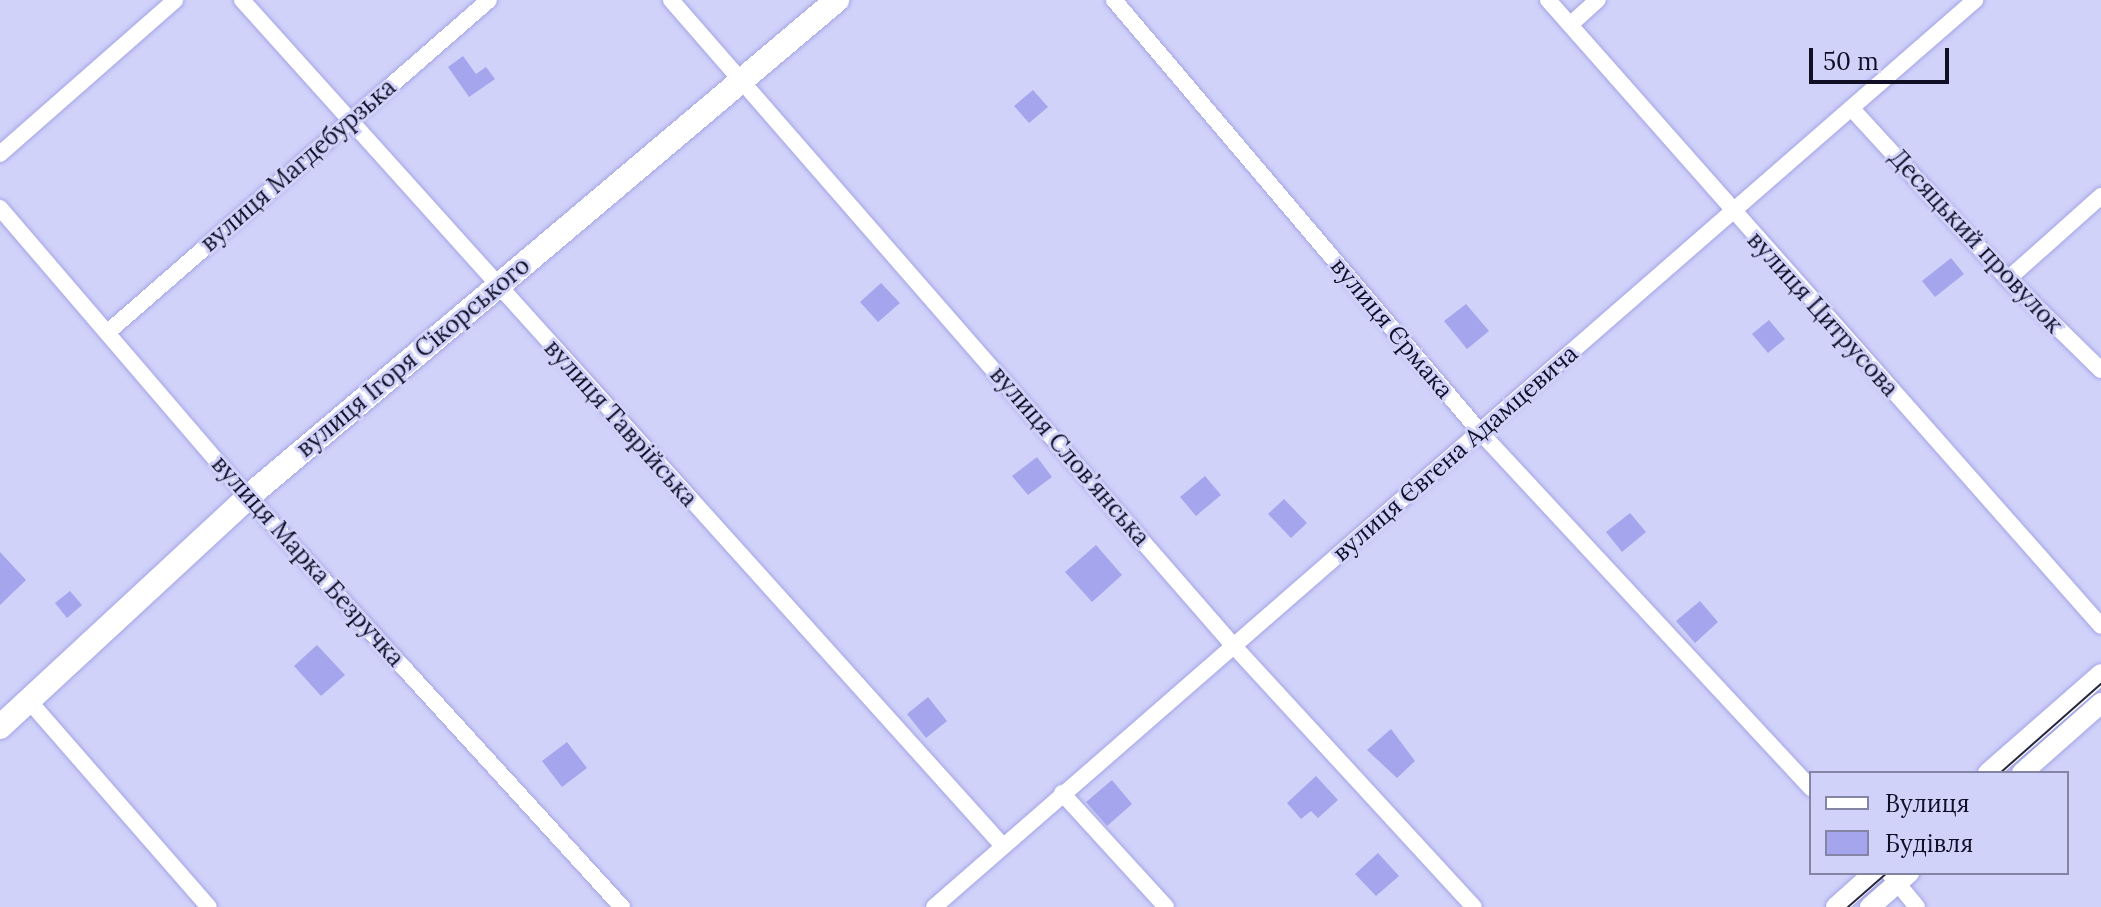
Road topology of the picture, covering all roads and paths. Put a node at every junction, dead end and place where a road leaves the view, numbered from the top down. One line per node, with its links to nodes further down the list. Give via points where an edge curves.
1 (175, 0): 14 (street)
2 (242, 0): 13 (street, вулиця Таврійська)
3 (489, 0): 13 (street, вулиця Магдебурзька)
4 (671, 0): 11 (street, вулиця Слов’янська)
5 (837, 0): 11 (main road, вулиця Ігоря Сікорського)
6 (1114, 0): 22 (street, вулиця Єрмака)
7 (1548, 0): 10 (street, вулиця Цитрусова)
8 (1598, 0): 10 (street)
9 (1975, 0): 12 (street, вулиця Євгена Адамцевича)
10 (1571, 24): 17 (street, вулиця Цитрусова)
11 (745, 81): 19 (main road, вулиця Ігоря Сікорського); 25 (street, вулиця Слов’янська)
12 (1853, 110): 17 (street, вулиця Євгена Адамцевича); 18 (street, Десяцький провулок)
13 (349, 120): 19 (street, вулиця Таврійська); 20 (street, вулиця Магдебурзька)
14 (0, 154)
15 (2101, 196): 18 (street)
16 (0, 208): 20 (street, вулиця Марка Безручка)
17 (1730, 211): 22 (street, вулиця Євгена Адамцевича); 24 (street, вулиця Цитрусова)
18 (2008, 279): 21 (street, Десяцький провулок)
19 (497, 285): 23 (main road, вулиця Ігоря Сікорського); 34 (street, вулиця Таврійська)
20 (108, 332): 23 (street, вулиця Марка Безручка)
21 (2101, 370)
22 (1481, 433): 25 (street, вулиця Євгена Адамцевича); 32 (street, вулиця Єрмака)
23 (248, 497): 27 (main road, вулиця Ігоря Сікорського); 39 (street, вулиця Марка Безручка)
24 (2101, 626)
25 (1232, 644): 33 (street, вулиця Євгена Адамцевича); 41 (street, вулиця Слов’янська)
26 (2101, 674): 30 (street)
27 (30, 702): 29 (main road, вулиця Ігоря Сікорського); 38 (street)
28 (2101, 703): 31 (street)
29 (1, 722)
30 (1990, 771)
31 (2024, 771)
32 (1809, 786)
33 (1062, 793): 34 (street, вулиця Євгена Адамцевича); 40 (street)
34 (1002, 845): 37 (street, вулиця Євгена Адамцевича)
35 (1872, 875): 42 (street)
36 (1899, 876): 43 (street); 44 (street)
37 (943, 904)
38 (209, 907)
39 (622, 907)
40 (1166, 907)
41 (1474, 907)
42 (1836, 907)
43 (1870, 907)
44 (1917, 907)

